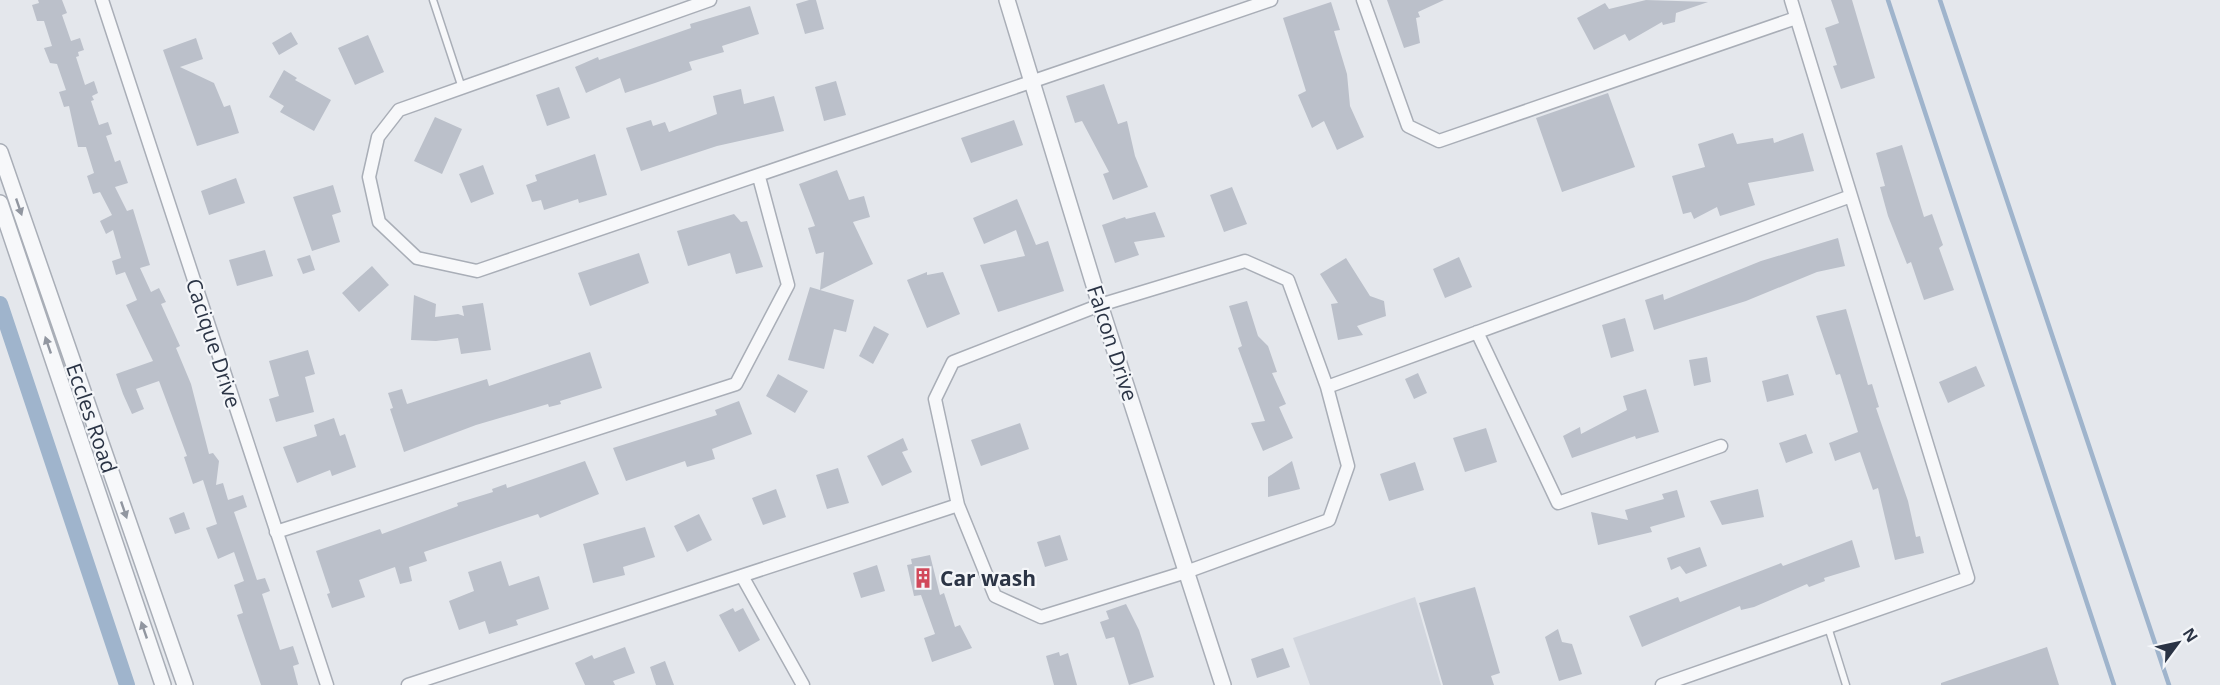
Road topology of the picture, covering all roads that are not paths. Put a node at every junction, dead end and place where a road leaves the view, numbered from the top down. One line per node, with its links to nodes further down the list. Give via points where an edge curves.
1 (102, 0): 20 (street, Cacique Drive)
2 (433, 0): 10 (lane)
3 (710, 0): 10 (street)
4 (1007, 0): 9 (street, Falcon Drive)
5 (1271, 0): 9 (street)
6 (1363, 0): 8 (street, via 1408,126 1439,141)
7 (1791, 0): 8 (street)
8 (1797, 18): 13 (street)
9 (1032, 83): 12 (street); 15 (street, Falcon Drive)
10 (462, 88): 12 (street, via 399,110 378,137 369,177 379,222 417,258 477,272)
11 (0, 152): 25 (street, Eccles Road, one-way to 25)
12 (759, 177): 20 (street, via 788,285 736,384)
13 (1851, 196): 16 (street); 23 (street, via 1968,578)
14 (0, 203): 24 (street, Eccles Road, one-way to 14)
15 (1100, 305): 17 (street, via 1245,261 1288,280); 19 (street, via 953,362 935,399); 21 (street, Falcon Drive)
16 (1477, 332): 17 (street); 18 (street, via 1557,503)
17 (1327, 387): 21 (street, via 1348,466 1329,520)
18 (1721, 446)
19 (958, 505): 21 (street, via 995,596 1041,617); 22 (street)
20 (276, 532): 26 (street, Cacique Drive)
21 (1186, 572): 29 (street, Falcon Drive)
22 (742, 576): 27 (street); 28 (street)
23 (1828, 627): 30 (street); 31 (lane)
24 (163, 685)
25 (185, 685)
26 (327, 685)
27 (408, 685)
28 (803, 685)
29 (1223, 685)
30 (1662, 685)
31 (1846, 685)

